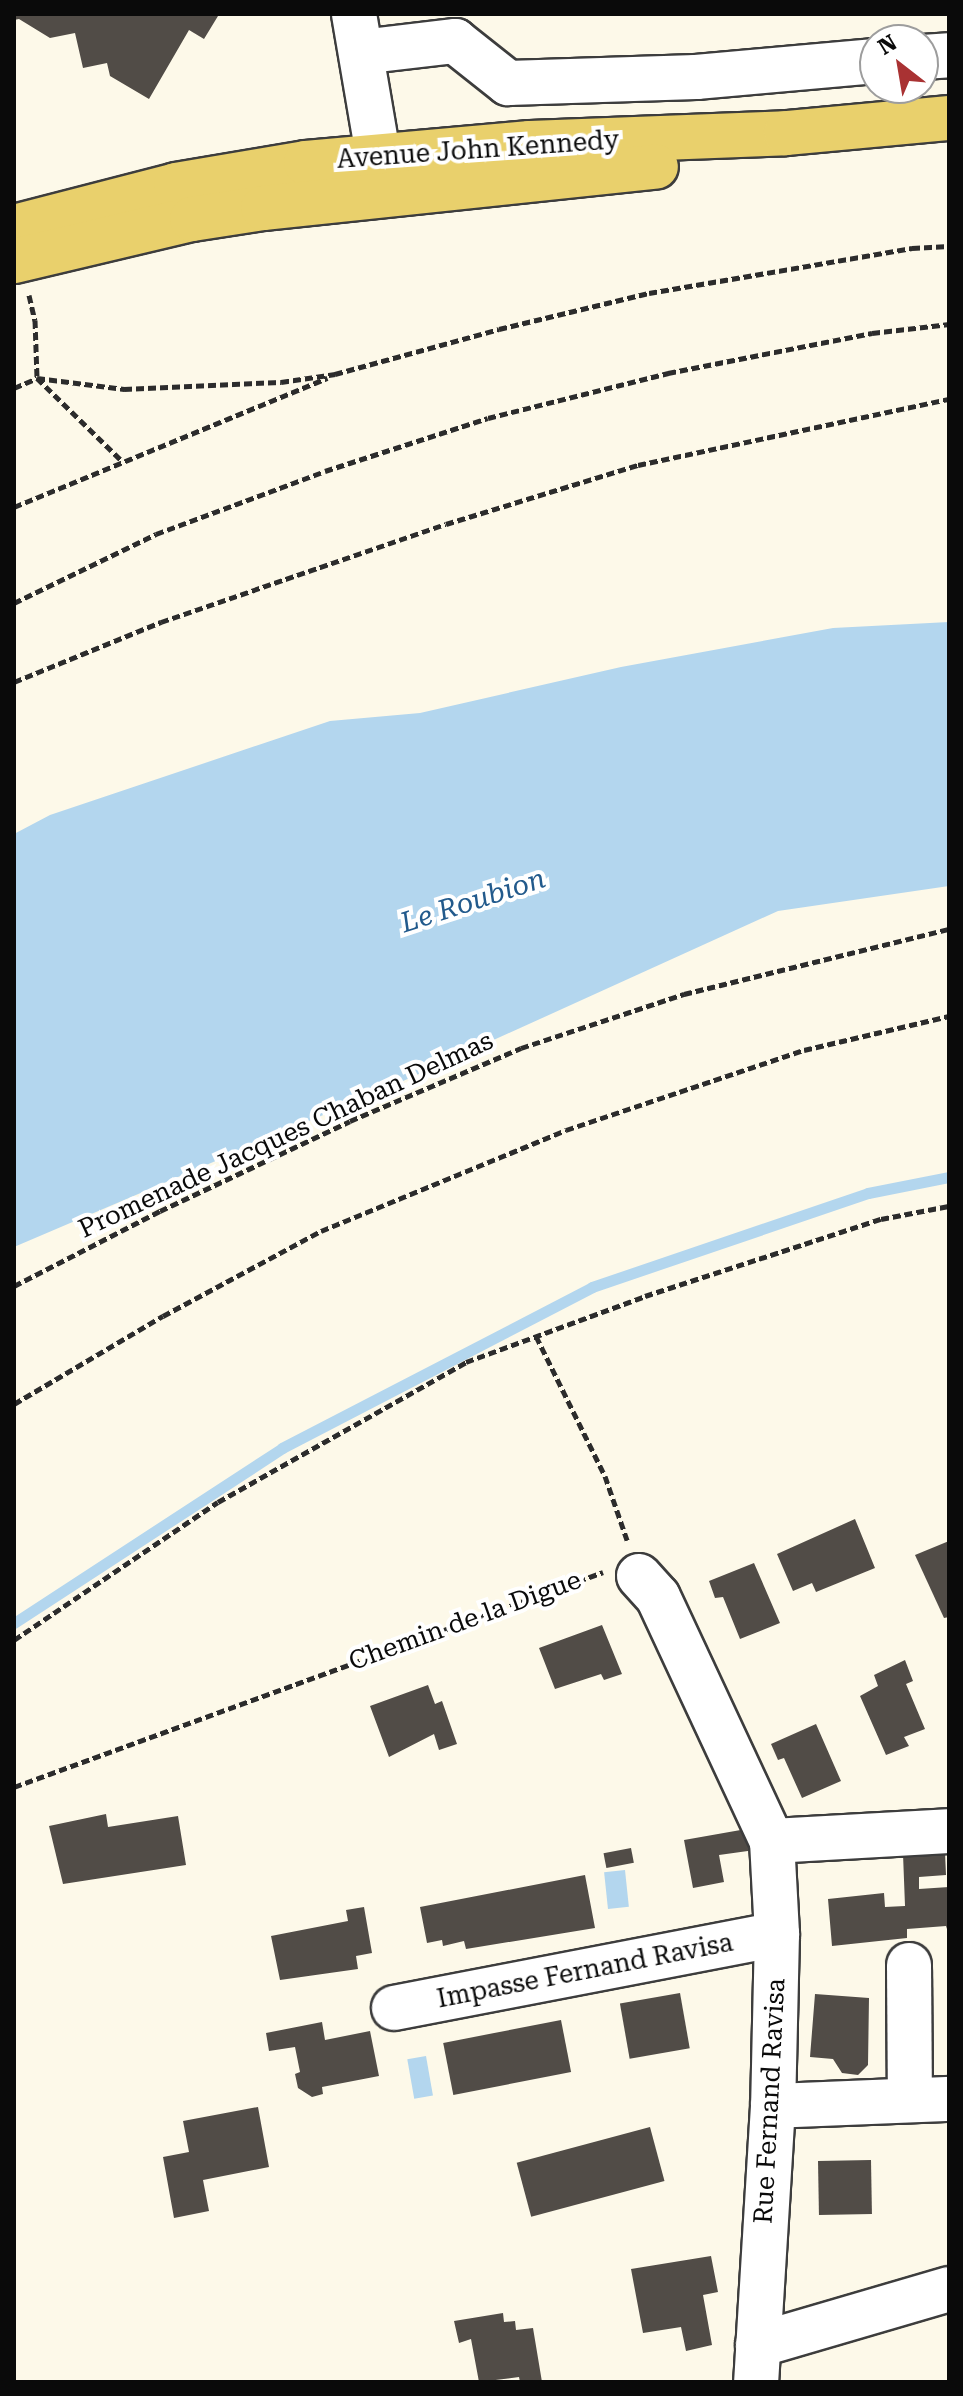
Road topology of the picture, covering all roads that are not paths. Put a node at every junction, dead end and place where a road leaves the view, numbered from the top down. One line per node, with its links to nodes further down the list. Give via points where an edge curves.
1 (358, 33): 2 (street, via 455,41 508,83 696,77); 5 (street)
2 (859, 62)
3 (949, 118): 5 (main road, Avenue John Kennedy, via 786,133)
4 (949, 145): 6 (main road, Avenue John Kennedy, via 568,173 263,208)
5 (378, 155): 6 (main road, Avenue John Kennedy, via 176,185)
6 (16, 249)
7 (639, 1576): 9 (street, via 658,1597)
8 (949, 1831): 9 (street)
9 (772, 1841): 10 (street, Rue Fernand Ravisa)
10 (777, 1934): 12 (street, Impasse Fernand Ravisa); 14 (street, Rue Fernand Ravisa)
11 (909, 1965): 13 (street)
12 (394, 2008)
13 (929, 2100): 14 (street)
14 (773, 2106): 16 (street, Rue Fernand Ravisa)
15 (949, 2289): 16 (street)
16 (760, 2367)

